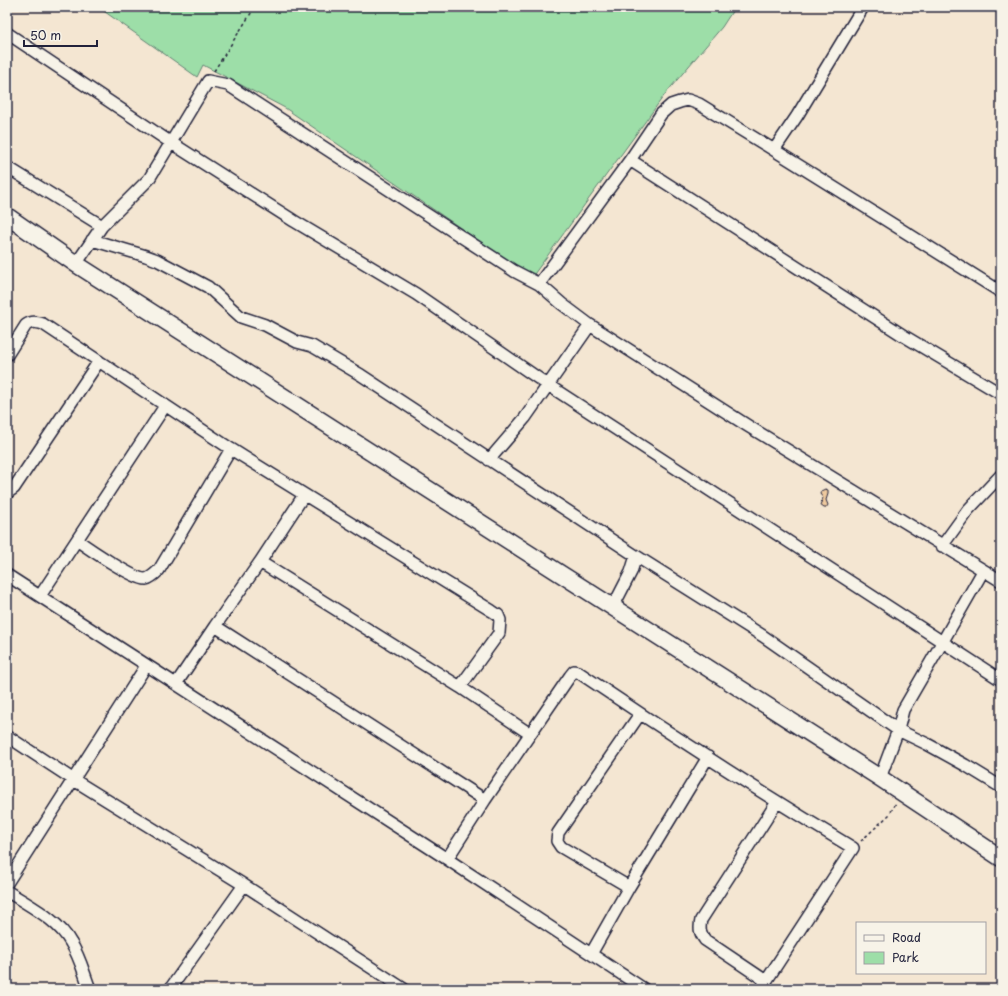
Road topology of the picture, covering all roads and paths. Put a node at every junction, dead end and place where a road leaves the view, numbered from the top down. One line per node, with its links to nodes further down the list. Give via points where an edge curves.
1 (255, 7): 4 (path)
2 (863, 7): 6 (street)
3 (7, 33): 5 (street)
4 (208, 81): 5 (street); 13 (street, via 228,84 514,271)
5 (170, 142): 10 (street, via 149,179); 18 (street, via 294,221 416,294)
6 (774, 150): 7 (street, via 699,104 688,100 671,105 661,114); 14 (street)
7 (630, 160): 13 (street); 19 (street, via 904,336)
8 (7, 167): 10 (street)
9 (7, 216): 12 (street)
10 (102, 226): 11 (street)
11 (92, 240): 12 (street); 22 (street, via 146,256 208,288 241,317 265,325 289,339 312,346 361,375)
12 (76, 264): 34 (street)
13 (539, 284): 15 (street)
14 (1001, 292)
15 (590, 325): 18 (street); 27 (street)
16 (7, 355): 17 (street, via 26,325 36,322)
17 (99, 361): 20 (street); 24 (street, via 14,488)
18 (548, 385): 22 (street, via 525,418); 36 (street)
19 (1001, 394)
20 (165, 406): 21 (street); 26 (street)
21 (231, 449): 25 (street); 26 (street, via 153,576 141,579 130,574)
22 (489, 460): 28 (street)
23 (1001, 475): 27 (street, via 968,510)
24 (7, 492)
25 (304, 495): 29 (street); 40 (street, via 498,615 501,624 499,632)
26 (77, 540): 33 (street)
27 (942, 546): 30 (street)
28 (636, 556): 34 (street, via 631,572); 42 (street, via 763,636)
29 (260, 562): 35 (street); 40 (street)
30 (983, 571): 32 (street); 36 (street)
31 (7, 575): 33 (street)
32 (1001, 581)
33 (40, 596): 37 (street)
34 (613, 607): 46 (street)
35 (216, 626): 39 (street); 50 (street)
36 (943, 641): 38 (street); 42 (street, via 907,701)
37 (146, 666): 39 (street); 47 (street)
38 (1001, 680)
39 (176, 684): 54 (street)
40 (460, 687): 43 (street)
41 (640, 714): 43 (street, via 574,671); 45 (street); 57 (street, via 557,838 561,848)
42 (898, 730): 46 (street); 48 (street, via 928,744)
43 (530, 734): 50 (street)
44 (7, 736): 47 (street)
45 (708, 757): 51 (street); 57 (street)
46 (880, 778): 49 (street)
47 (74, 780): 55 (street); 56 (street)
48 (1001, 787)
49 (902, 792): 52 (path, via 889,815); 53 (street)
50 (485, 800): 54 (street)
51 (777, 802): 52 (street); 60 (street, via 701,920 700,926 705,940)
52 (853, 848): 60 (street)
53 (1001, 858)
54 (447, 860): 59 (street)
55 (7, 883)
56 (244, 885): 62 (street); 63 (street)
57 (629, 887): 59 (street)
58 (7, 891): 61 (street, via 49,919 65,934 76,952)
59 (591, 954): 64 (street)
60 (764, 985)
61 (90, 989)
62 (170, 989)
63 (404, 989)
64 (644, 989)

